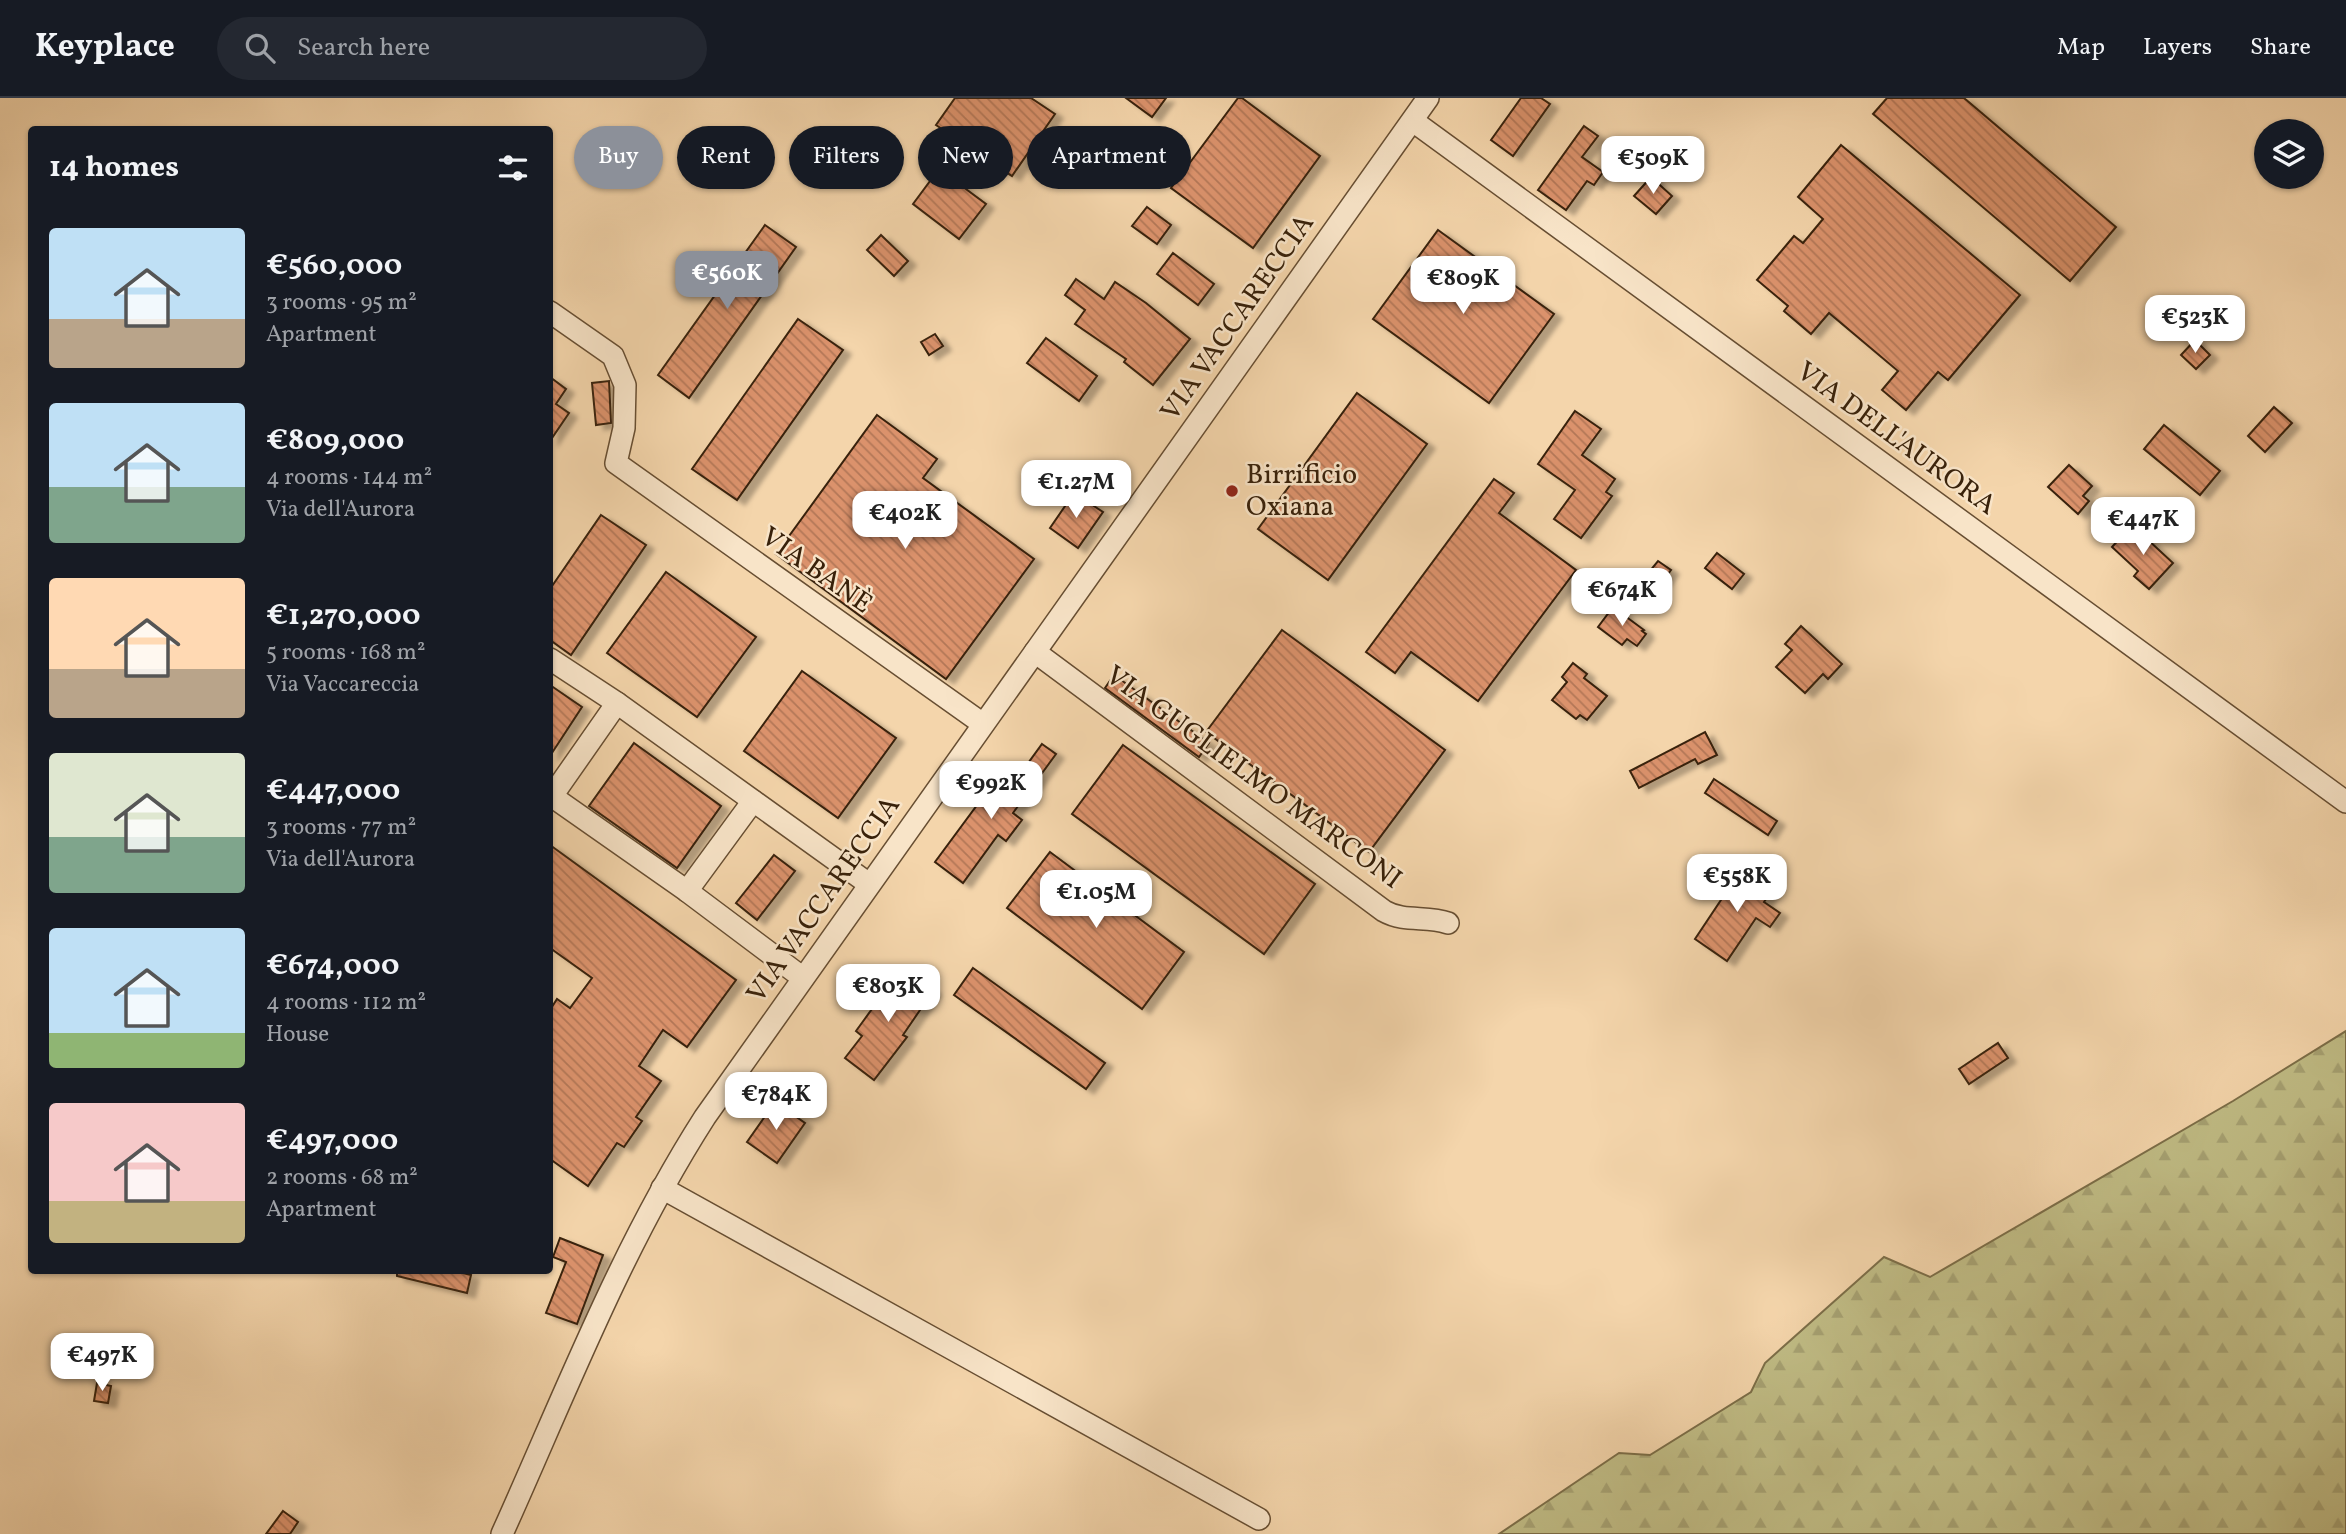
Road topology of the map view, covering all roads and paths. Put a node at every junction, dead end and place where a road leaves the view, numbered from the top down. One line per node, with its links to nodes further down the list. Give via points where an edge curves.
1 (1428, 98): 2 (street, VIA VACCARECCIA)
2 (1413, 121): 4 (street, VIA VACCARECCIA); 11 (street, VIA DELL'AURORA)
3 (553, 314): 7 (street, VIA BANÈ, via 613,356 625,385 624,428 616,463)
4 (1035, 652): 7 (street, VIA VACCARECCIA); 14 (street, VIA GUGLIELMO MARCONI, via 1384,911 1404,919)
5 (553, 661): 6 (street)
6 (617, 703): 8 (street); 10 (street)
7 (983, 724): 12 (street, VIA VACCARECCIA)
8 (553, 792)
9 (553, 796): 13 (street)
10 (753, 801): 12 (street); 13 (street)
11 (2346, 802)
12 (869, 884): 15 (street, VIA VACCARECCIA)
13 (687, 891): 15 (street)
14 (1448, 923)
15 (803, 978): 16 (street, VIA VACCARECCIA, via 705,1117)
16 (662, 1188): 17 (street); 18 (street, VIA VACCARECCIA, via 596,1318)
17 (1259, 1519)
18 (502, 1534)

